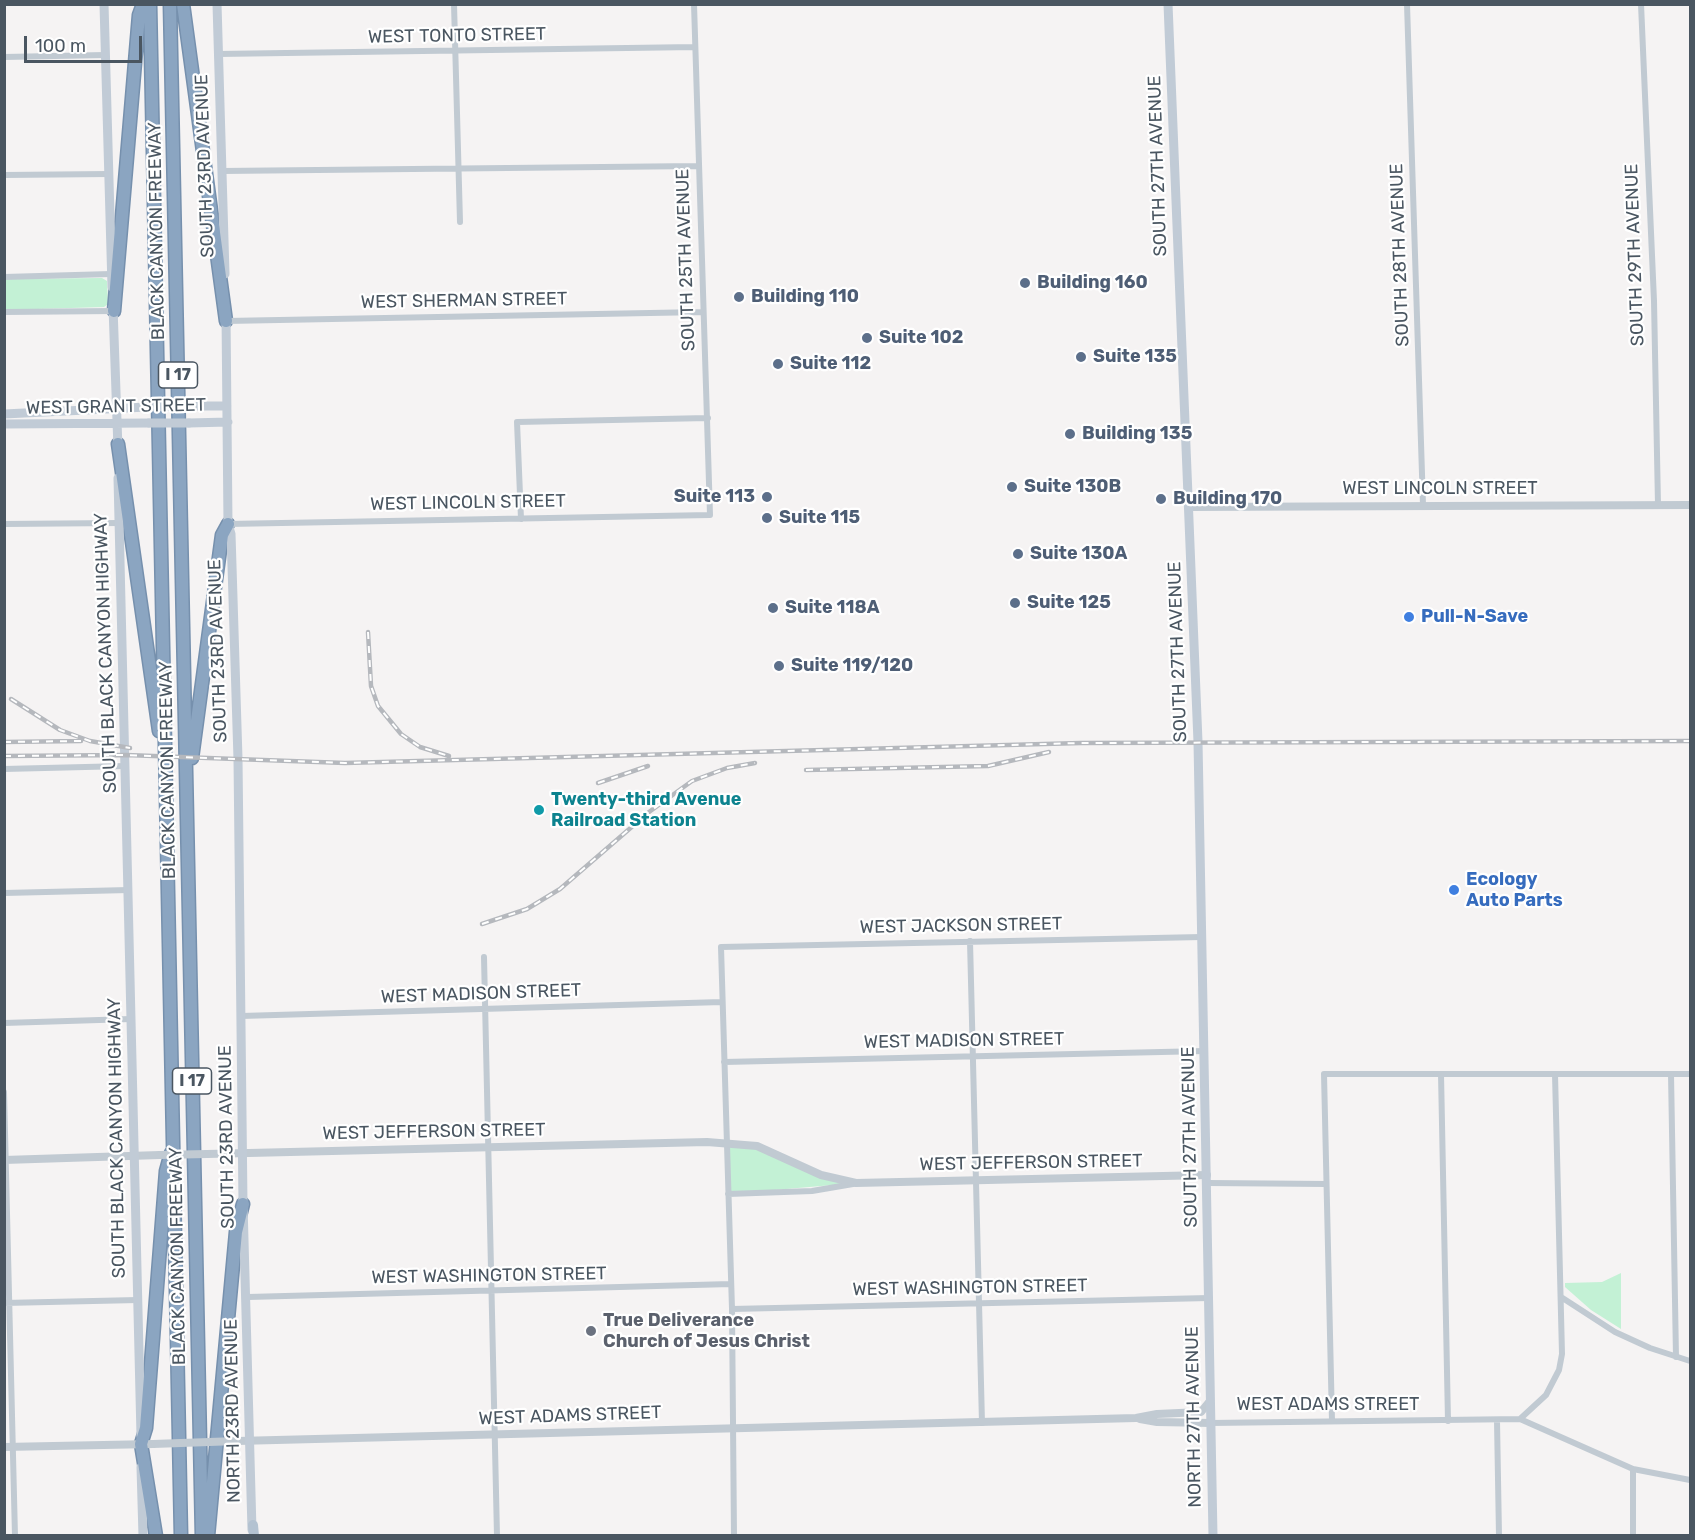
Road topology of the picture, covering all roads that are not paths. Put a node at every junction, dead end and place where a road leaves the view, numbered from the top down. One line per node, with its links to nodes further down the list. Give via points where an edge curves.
1 (104, 4): 15 (main road, SOUTH BLACK CANYON HIGHWAY)
2 (143, 4): 25 (highway)
3 (150, 4): 48 (highway, BLACK CANYON FREEWAY / I 17)
4 (170, 4): 49 (highway, BLACK CANYON FREEWAY / I 17)
5 (183, 4): 28 (highway)
6 (217, 4): 14 (main road, SOUTH 23RD AVENUE)
7 (454, 4): 13 (street)
8 (694, 4): 12 (street, SOUTH 25TH AVENUE)
9 (1168, 4): 40 (main road, SOUTH 27TH AVENUE)
10 (1407, 4): 37 (street, SOUTH 28TH AVENUE)
11 (1641, 4): 38 (street, SOUTH 29TH AVENUE)
12 (695, 47): 13 (street, WEST TONTO STREET); 17 (street, SOUTH 25TH AVENUE)
13 (456, 51): 14 (street, WEST TONTO STREET); 18 (street)
14 (218, 54): 19 (main road, SOUTH 23RD AVENUE)
15 (105, 55): 16 (street); 20 (main road, SOUTH BLACK CANYON HIGHWAY)
16 (4, 57)
17 (698, 166): 18 (street); 27 (street, SOUTH 25TH AVENUE)
18 (458, 168): 19 (street); 22 (street)
19 (222, 171): 28 (main road, SOUTH 23RD AVENUE)
20 (109, 174): 21 (street); 23 (main road, SOUTH BLACK CANYON HIGHWAY)
21 (4, 175)
22 (460, 222)
23 (111, 274): 24 (street); 25 (main road, SOUTH BLACK CANYON HIGHWAY)
24 (4, 277)
25 (114, 311): 26 (street); 30 (main road, SOUTH BLACK CANYON HIGHWAY)
26 (4, 312)
27 (703, 312): 28 (street, WEST SHERMAN STREET); 32 (street, SOUTH 25TH AVENUE)
28 (226, 321): 29 (main road, SOUTH 23RD AVENUE)
29 (227, 405): 30 (main road, WEST GRANT STREET, bridge); 33 (main road, SOUTH 23RD AVENUE)
30 (115, 408): 31 (main road, WEST GRANT STREET); 35 (main road, SOUTH BLACK CANYON HIGHWAY)
31 (4, 414)
32 (708, 418): 41 (street, SOUTH 25TH AVENUE); 42 (street, via 517,422)
33 (228, 422): 35 (main road, WEST GRANT STREET, bridge); 45 (main road, SOUTH 23RD AVENUE)
34 (4, 424): 35 (main road, WEST GRANT STREET)
35 (116, 424): 36 (main road, SOUTH BLACK CANYON HIGHWAY)
36 (118, 444): 43 (main road, SOUTH BLACK CANYON HIGHWAY); 48 (highway)
37 (1423, 505): 38 (street, WEST LINCOLN STREET); 40 (street, WEST LINCOLN STREET)
38 (1658, 505): 39 (street, WEST LINCOLN STREET)
39 (1690, 505)
40 (1190, 507): 52 (main road, SOUTH 27TH AVENUE)
41 (710, 515): 42 (street, WEST LINCOLN STREET)
42 (521, 519): 45 (street, WEST LINCOLN STREET)
43 (119, 523): 44 (street); 46 (main road, SOUTH BLACK CANYON HIGHWAY)
44 (4, 524)
45 (228, 524): 49 (highway, via 222,535); 57 (main road, SOUTH 23RD AVENUE, via 238,759)
46 (126, 766): 47 (street); 50 (main road, SOUTH BLACK CANYON HIGHWAY)
47 (4, 769)
48 (167, 791): 68 (highway, BLACK CANYON FREEWAY / I 17)
49 (187, 807): 111 (highway, BLACK CANYON FREEWAY / I 17)
50 (129, 890): 51 (street); 58 (main road, SOUTH BLACK CANYON HIGHWAY)
51 (4, 893)
52 (1202, 938): 53 (street, WEST JACKSON STREET); 60 (main road, SOUTH 27TH AVENUE)
53 (970, 941): 55 (street, WEST JACKSON STREET, via 721,947); 61 (street)
54 (484, 957): 56 (street)
55 (722, 1002): 56 (street, WEST MADISON STREET); 62 (street)
56 (485, 1009): 57 (street, WEST MADISON STREET); 70 (street)
57 (241, 1016): 71 (main road, SOUTH 23RD AVENUE)
58 (131, 1018): 59 (street); 72 (main road, SOUTH BLACK CANYON HIGHWAY)
59 (4, 1023)
60 (1205, 1051): 61 (street, WEST MADISON STREET); 74 (main road, SOUTH 27TH AVENUE)
61 (973, 1056): 62 (street, WEST MADISON STREET); 75 (street)
62 (724, 1062): 69 (street)
63 (1441, 1074): 64 (street); 77 (street, via 1324,1074); 95 (street)
64 (1555, 1074): 65 (street); 83 (street)
65 (1671, 1074): 66 (street); 89 (street)
66 (1690, 1074)
67 (4, 1092): 73 (street)
68 (174, 1137): 102 (highway, via 166,1171); 110 (highway, BLACK CANYON FREEWAY / I 17)
69 (726, 1143): 70 (street, WEST JEFFERSON STREET); 76 (street, WEST JEFFERSON STREET, via 757,1146 821,1175); 78 (street)
70 (489, 1147): 71 (street, WEST JEFFERSON STREET); 81 (street)
71 (243, 1153): 72 (street, WEST JEFFERSON STREET, bridge); 79 (main road, SOUTH 23RD AVENUE)
72 (134, 1156): 73 (street, WEST JEFFERSON STREET); 85 (main road, SOUTH BLACK CANYON HIGHWAY)
73 (5, 1160): 86 (street)
74 (1207, 1179): 75 (street, WEST JEFFERSON STREET); 77 (street, WEST JEFFERSON STREET); 84 (main road, SOUTH 27TH AVENUE)
75 (976, 1180): 76 (street, WEST JEFFERSON STREET); 87 (street)
76 (856, 1183): 78 (street, WEST JEFFERSON STREET, via 812,1191)
77 (1326, 1184): 94 (street)
78 (728, 1194): 80 (street)
79 (243, 1204): 82 (main road, SOUTH 23RD AVENUE); 112 (highway, via 235,1242)
80 (731, 1284): 81 (street, WEST WASHINGTON STREET); 88 (street)
81 (492, 1291): 82 (street, WEST WASHINGTON STREET); 100 (street)
82 (248, 1297): 101 (main road, NORTH 23RD AVENUE)
83 (1561, 1297): 89 (street, via 1613,1331); 93 (street, via 1559,1370 1546,1395)
84 (1209, 1298): 87 (street, WEST WASHINGTON STREET); 91 (main road, NORTH 27TH AVENUE)
85 (138, 1300): 86 (street); 102 (main road, SOUTH BLACK CANYON HIGHWAY)
86 (7, 1303): 103 (street)
87 (980, 1303): 88 (street, WEST WASHINGTON STREET); 97 (street)
88 (732, 1309): 99 (street)
89 (1676, 1357): 90 (street)
90 (1690, 1361)
91 (1210, 1401): 92 (street, WEST ADAMS STREET, via 1201,1412); 98 (main road, NORTH 27TH AVENUE)
92 (1136, 1418): 97 (street, WEST ADAMS STREET); 98 (street, WEST ADAMS STREET)
93 (1520, 1419): 96 (street, WEST ADAMS STREET); 104 (street, WEST ADAMS STREET)
94 (1332, 1421): 95 (street, WEST ADAMS STREET); 98 (street, WEST ADAMS STREET)
95 (1448, 1421): 96 (street, WEST ADAMS STREET)
96 (1497, 1421): 116 (street)
97 (982, 1423): 99 (street, WEST ADAMS STREET)
98 (1211, 1423): 115 (main road, NORTH 27TH AVENUE)
99 (735, 1428): 100 (street, WEST ADAMS STREET); 114 (street)
100 (495, 1435): 101 (street, WEST ADAMS STREET); 113 (street)
101 (251, 1441): 102 (street, WEST ADAMS STREET, bridge); 106 (main road, NORTH 23RD AVENUE)
102 (147, 1444): 103 (street, WEST ADAMS STREET); 108 (main road, SOUTH BLACK CANYON HIGHWAY); 109 (highway)
103 (9, 1447): 107 (street)
104 (1633, 1469): 105 (street, WEST ADAMS STREET); 117 (street)
105 (1690, 1480)
106 (253, 1532)
107 (15, 1536)
108 (143, 1536)
109 (156, 1536)
110 (181, 1536)
111 (202, 1536)
112 (208, 1536)
113 (497, 1536)
114 (734, 1536)
115 (1213, 1536)
116 (1499, 1536)
117 (1633, 1536)

